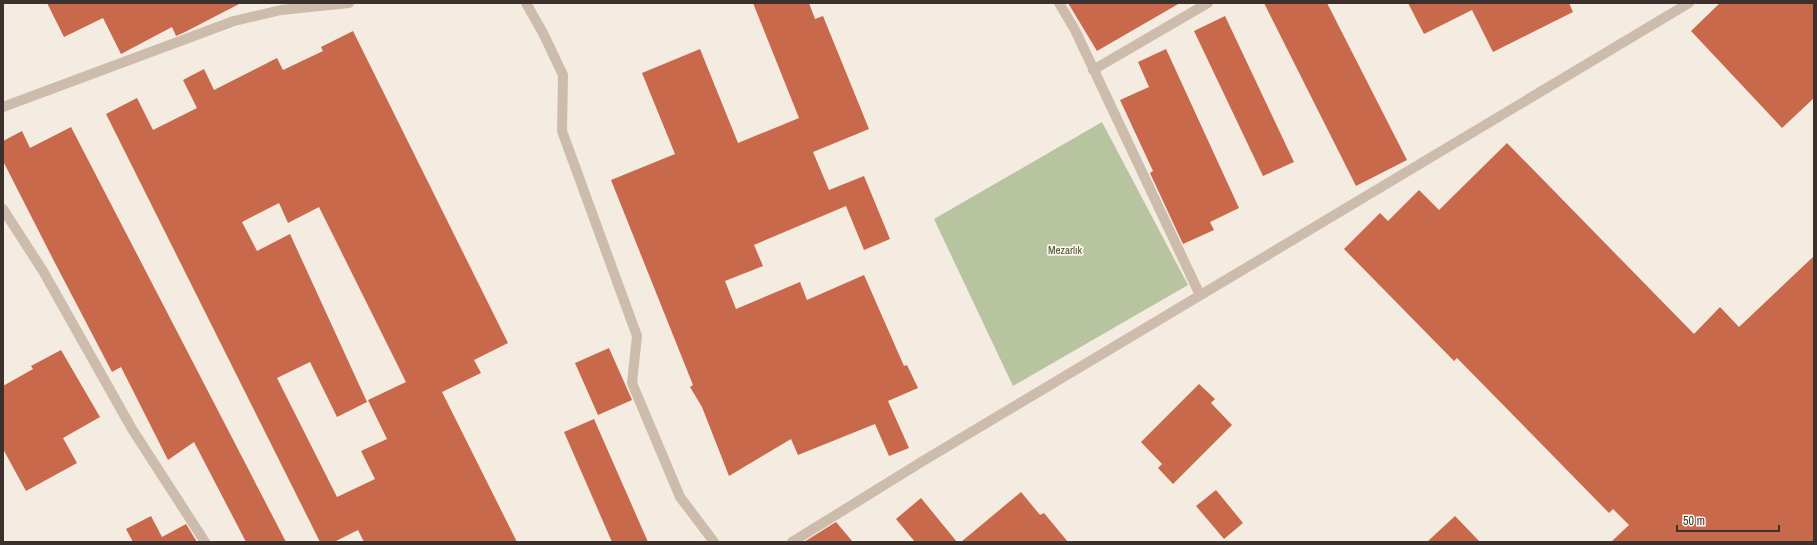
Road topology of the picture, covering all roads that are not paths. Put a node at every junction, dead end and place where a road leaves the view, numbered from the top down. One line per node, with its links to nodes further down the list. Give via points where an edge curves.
1 (349, 3): 7 (street, via 281,10 234,21)
2 (526, 3): 11 (street, via 563,75 562,132 638,336 632,383 680,497)
3 (1059, 3): 6 (street, via 1075,30)
4 (1208, 3): 6 (street)
5 (1689, 3): 9 (street)
6 (1093, 70): 9 (street)
7 (3, 107)
8 (3, 209): 10 (street, via 43,271 132,429)
9 (1200, 295): 12 (street, via 923,460)
10 (206, 542)
11 (714, 542)
12 (792, 542)

